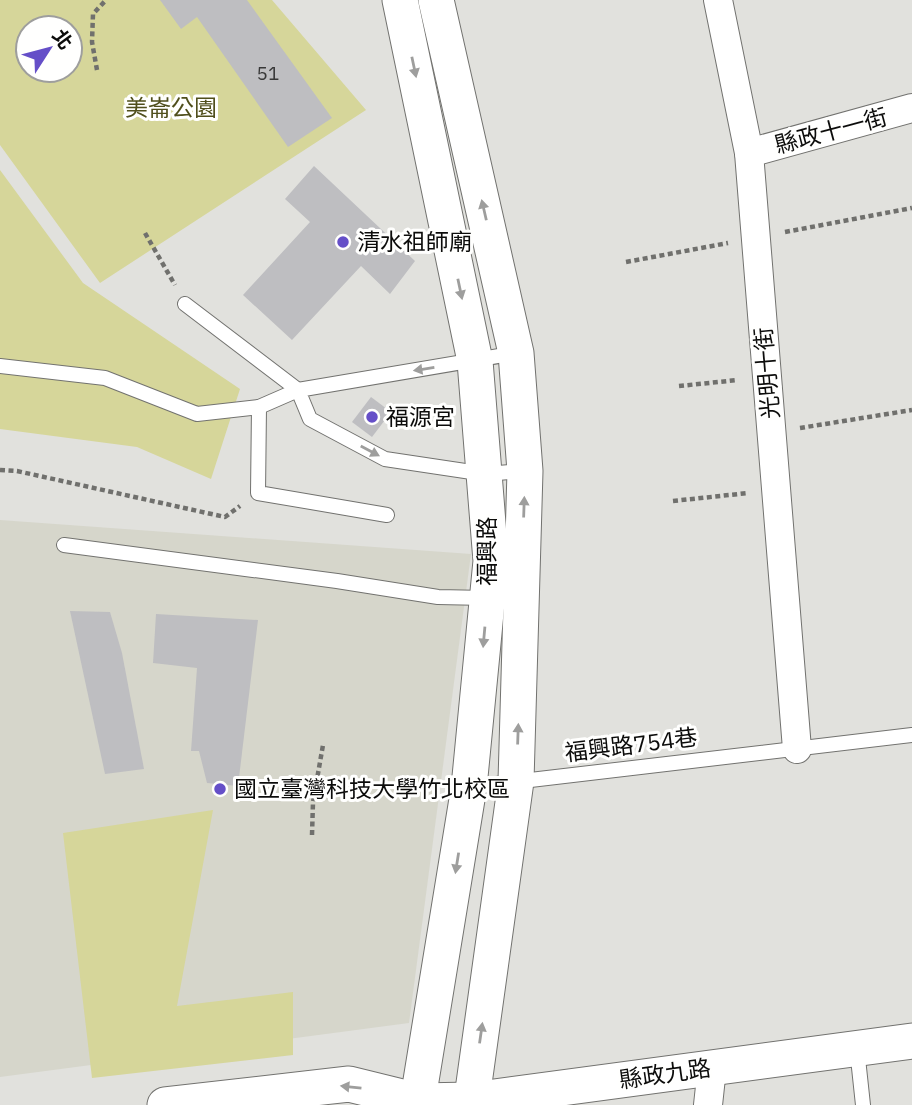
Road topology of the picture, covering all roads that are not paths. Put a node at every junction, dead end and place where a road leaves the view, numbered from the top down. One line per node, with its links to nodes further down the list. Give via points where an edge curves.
1 (400, 0): 8 (street, 福興路, one-way to 8)
2 (436, 0): 7 (street, 福興路, one-way to 2)
3 (718, 0): 5 (street, 光明十街)
4 (912, 108): 5 (street, 縣政十一街)
5 (749, 153): 18 (street, 光明十街)
6 (185, 304): 10 (lane)
7 (516, 353): 8 (lane); 12 (street, 福興路)
8 (475, 361): 10 (lane, one-way to 10); 13 (street, 福興路)
9 (0, 366): 11 (lane, via 105,378 197,414)
10 (298, 390): 11 (lane); 13 (lane, one-way to 13, via 310,419 384,459)
11 (259, 407): 14 (lane, via 258,494)
12 (525, 471): 13 (lane); 19 (street, 福興路, one-way to 12)
13 (485, 474): 16 (street, 福興路, via 491,561)
14 (387, 515)
15 (64, 545): 16 (lane, via 438,597)
16 (488, 598): 20 (street, 福興路, one-way to 20)
17 (912, 736): 18 (lane, 福興路754巷)
18 (797, 749): 19 (lane, 福興路754巷)
19 (516, 781): 20 (lane, 福興路754巷); 24 (street, 福興路, one-way to 19)
20 (469, 787): 25 (street, 福興路, one-way to 25)
21 (912, 1041): 22 (street, 縣政九路)
22 (858, 1049): 23 (street, 縣政九路); 28 (lane)
23 (712, 1068): 24 (street, 縣政九路); 27 (street)
24 (471, 1103): 25 (street, 縣政九路)
25 (415, 1104): 26 (street, 縣政九路, one-way to 26, via 349,1084)
26 (165, 1105)
27 (708, 1105)
28 (863, 1105)

